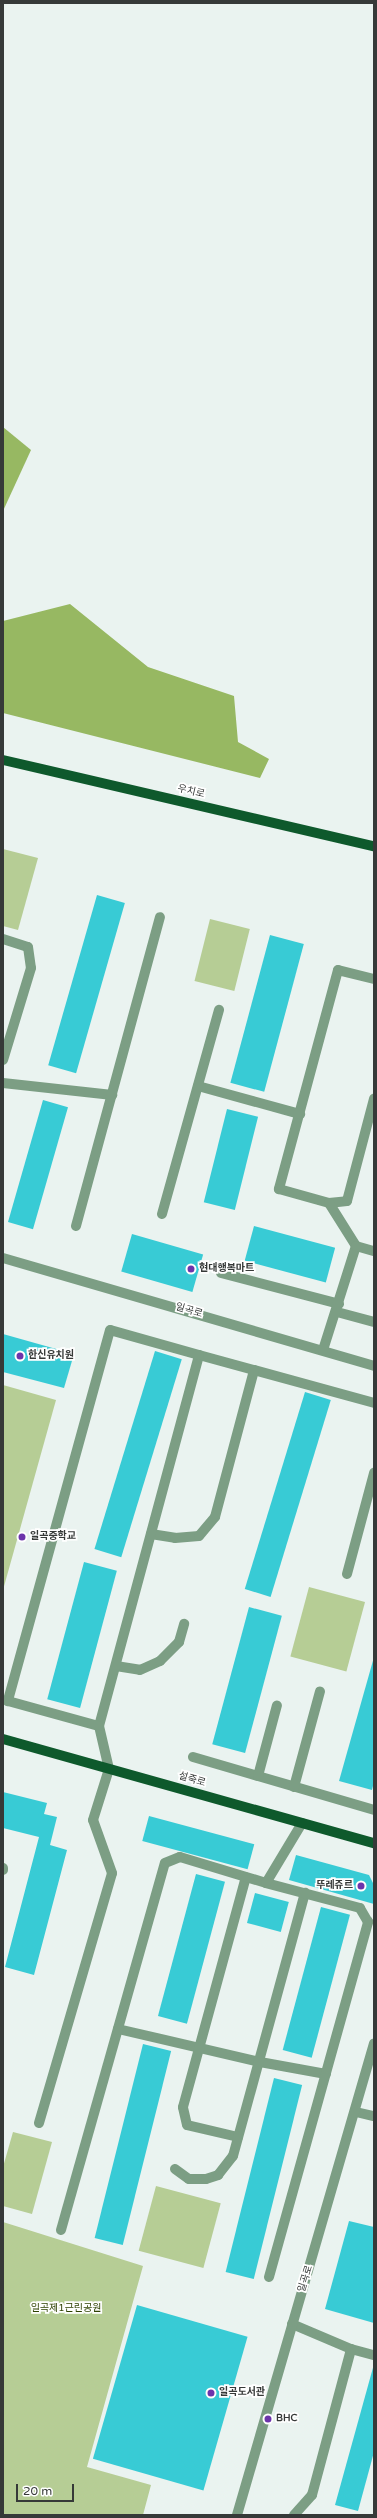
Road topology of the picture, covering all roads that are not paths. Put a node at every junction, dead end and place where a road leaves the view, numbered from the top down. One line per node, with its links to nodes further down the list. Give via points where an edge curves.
1 (3, 760): 2 (main road, 우치로)
2 (374, 846)
3 (160, 917): 10 (street)
4 (3, 939): 7 (street, via 28,947 31,968)
5 (374, 979): 12 (street, via 338,970)
6 (219, 1010): 9 (street)
7 (3, 1060)
8 (3, 1083): 10 (street)
9 (198, 1086): 12 (street); 14 (street)
10 (112, 1094): 15 (street)
11 (374, 1099): 13 (street, via 347,1201)
12 (300, 1114): 13 (street, via 280,1190)
13 (329, 1203): 16 (street)
14 (162, 1214)
15 (76, 1226)
16 (356, 1246): 17 (street); 20 (street)
17 (374, 1251)
18 (3, 1258): 22 (street, 일곡로)
19 (221, 1273): 20 (street)
20 (338, 1308): 21 (street); 22 (street)
21 (374, 1322)
22 (323, 1350): 24 (street, 일곡로)
23 (199, 1355): 25 (street); 28 (street); 34 (street, via 110,1330 8,1701)
24 (374, 1366)
25 (254, 1370): 26 (street); 28 (street, via 215,1517 199,1536 175,1538)
26 (374, 1403)
27 (374, 1473): 29 (street)
28 (151, 1534): 31 (street)
29 (347, 1574)
30 (184, 1624): 31 (street, via 180,1642 160,1661 140,1670)
31 (116, 1666): 34 (street)
32 (320, 1690): 39 (street)
33 (278, 1705): 38 (street)
34 (100, 1726): 37 (street)
35 (3, 1739): 37 (main road, 설죽로)
36 (193, 1757): 38 (street)
37 (109, 1769): 41 (main road, 설죽로); 53 (street, via 93,1820 112,1873)
38 (258, 1776): 39 (street)
39 (294, 1787): 40 (street)
40 (374, 1810)
41 (302, 1823): 42 (main road, 설죽로); 44 (street)
42 (374, 1843)
43 (246, 1877): 44 (street); 46 (street, via 180,1857 165,1863); 48 (street)
44 (266, 1883): 45 (street)
45 (305, 1893): 49 (street); 50 (street, via 360,1908 368,1922)
46 (118, 2029): 48 (street); 56 (street)
47 (374, 2044): 51 (street, 일곡로)
48 (201, 2047): 49 (street); 54 (street, via 183,2107 187,2125)
49 (260, 2062): 50 (street); 54 (street)
50 (326, 2074): 57 (street)
51 (356, 2112): 52 (street); 58 (street, 일곡로)
52 (374, 2116)
53 (39, 2123)
54 (238, 2138): 55 (street, via 233,2156 218,2175 206,2179 189,2179)
55 (175, 2170)
56 (61, 2230)
57 (269, 2277)
58 (292, 2324): 59 (street); 61 (street, 일곡로)
59 (351, 2349): 60 (street); 62 (street, via 312,2495)
60 (374, 2355)
61 (237, 2515)
62 (294, 2515)

